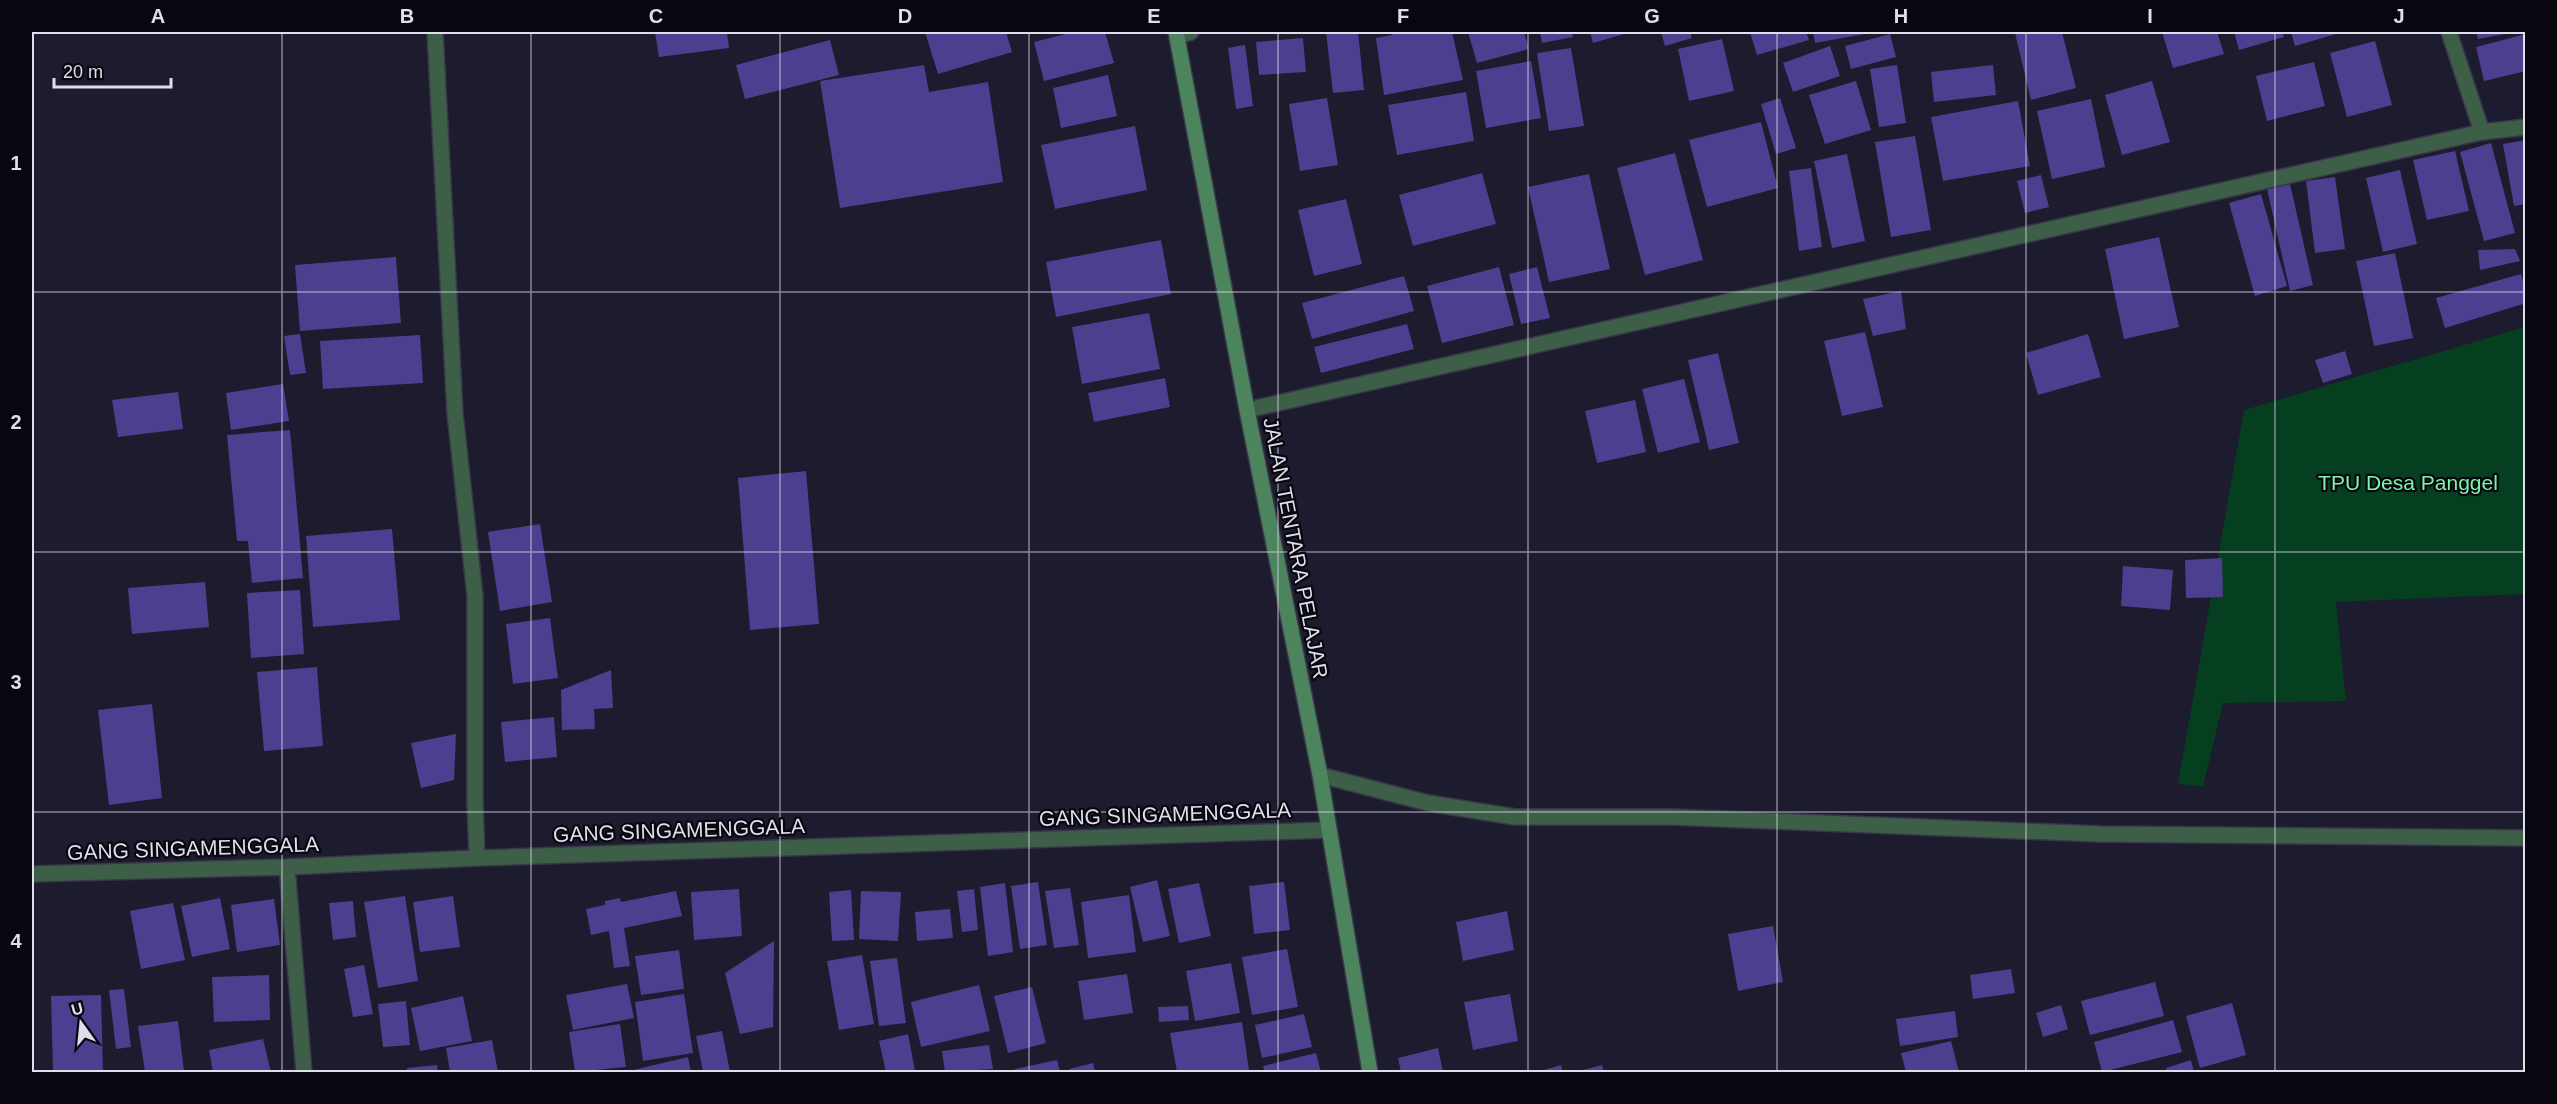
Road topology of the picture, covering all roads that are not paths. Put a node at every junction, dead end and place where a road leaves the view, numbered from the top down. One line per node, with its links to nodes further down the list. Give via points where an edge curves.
1 (435, 32): 10 (street, via 455,413 475,596)
2 (2449, 32): 5 (street)
3 (1181, 33): 6 (main road, JALAN TENTARA PELAJAR)
4 (2526, 127): 5 (street)
5 (2482, 132): 6 (street)
6 (1247, 410): 7 (main road, JALAN TENTARA PELAJAR)
7 (1320, 775): 8 (main road, JALAN TENTARA PELAJAR); 9 (street, via 1428,803 1515,817 1671,817 2100,834)
8 (1328, 830): 10 (street, GANG SINGAMENGGALA); 14 (main road, JALAN TENTARA PELAJAR)
9 (2526, 838)
10 (477, 858): 11 (street, GANG SINGAMENGGALA)
11 (287, 867): 12 (street, GANG SINGAMENGGALA); 13 (street)
12 (32, 873)
13 (304, 1072)
14 (1370, 1072)

